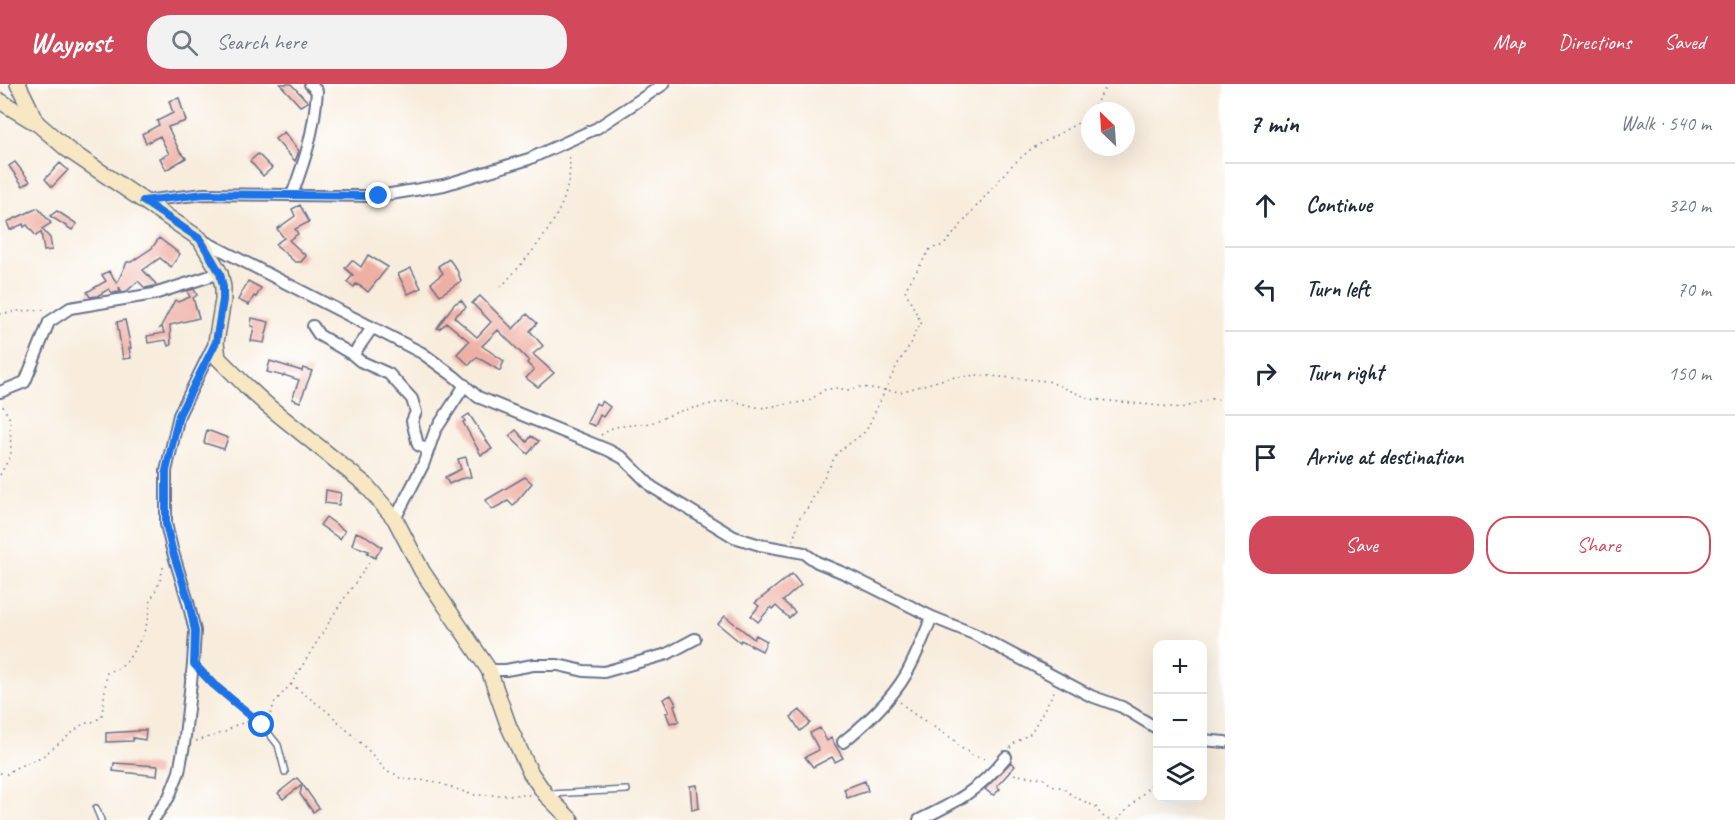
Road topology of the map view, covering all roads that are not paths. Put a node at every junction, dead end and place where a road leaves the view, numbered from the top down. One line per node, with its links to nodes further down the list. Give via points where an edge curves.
1 (18, 84): 5 (street)
2 (310, 84): 6 (street, via 317,91 315,123)
3 (664, 84): 6 (street, via 597,128 529,159 444,185 379,196)
4 (0, 101): 5 (street)
5 (37, 123): 7 (street, via 67,149)
6 (292, 195): 7 (street, via 204,194)
7 (143, 201): 8 (street)
8 (200, 239): 9 (street); 11 (street)
9 (220, 273): 12 (street, via 223,300); 15 (street, via 154,294 70,308 49,322 25,382)
10 (313, 326): 13 (street, via 319,335)
11 (372, 328): 13 (street); 14 (street, via 422,353)
12 (216, 342): 17 (street, via 218,357 244,385 364,484); 20 (street, via 179,415 166,471 166,524 195,631)
13 (353, 355): 16 (street, via 389,374 412,399 416,412 411,421 418,445)
14 (465, 385): 16 (street, via 435,430); 18 (street, via 478,397 623,458 652,487 734,537 804,553)
15 (0, 392)
16 (428, 450): 17 (street)
17 (395, 519): 21 (street, via 422,571)
18 (932, 617): 22 (street, via 974,634); 24 (street, via 911,665 892,694 864,726)
19 (695, 639): 21 (street, via 667,654 604,672 558,665)
20 (194, 664): 27 (lane, via 262,725 278,745); 32 (street, via 179,772 169,798)
21 (489, 670): 29 (street, via 519,750)
22 (1153, 726)
23 (1207, 740): 25 (street)
24 (843, 742)
25 (1225, 742)
26 (1006, 757): 34 (street, via 970,794)
27 (285, 772)
28 (627, 790): 29 (lane)
29 (546, 795): 33 (street)
30 (96, 808): 31 (lane)
31 (101, 820)
32 (153, 820)
33 (571, 820)
34 (919, 820)

